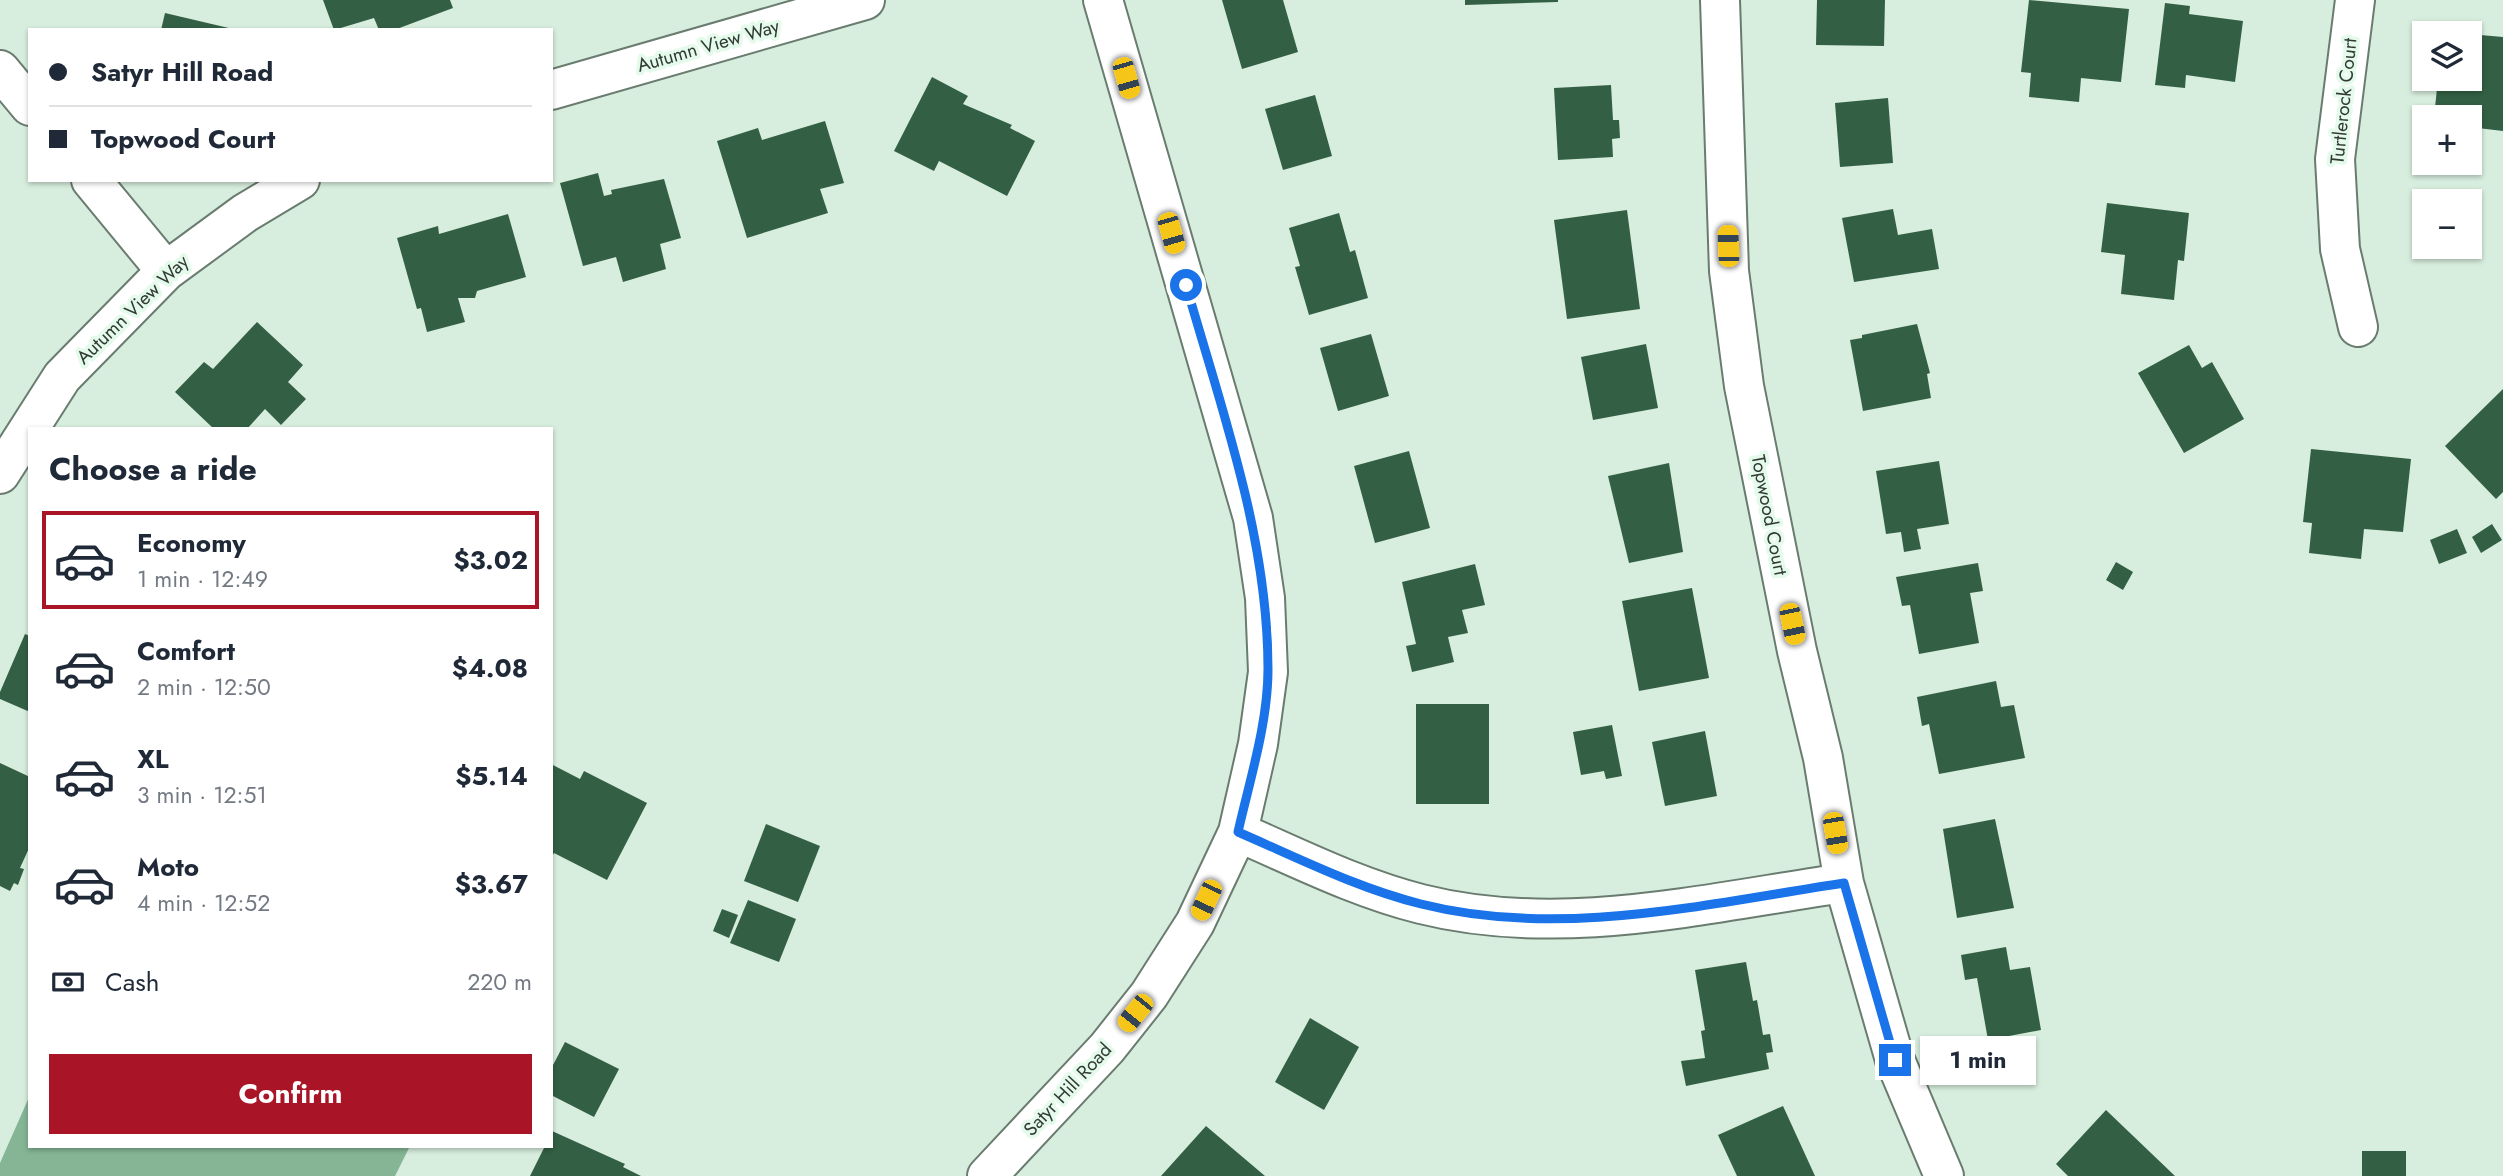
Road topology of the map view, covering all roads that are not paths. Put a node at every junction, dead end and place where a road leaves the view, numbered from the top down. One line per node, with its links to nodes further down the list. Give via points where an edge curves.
1 (865, 0): 6 (street, Autumn View Way)
2 (1104, 0): 15 (street, Satyr Hill Road, via 1253,518 1265,598 1268,672)
3 (1720, 0): 16 (street, Topwood Court, via 1729,271 1744,386 1823,758)
4 (2355, 0): 11 (street, Turtlerock Court, via 2334,159 2340,249)
5 (0, 70): 7 (street)
6 (553, 89)
7 (28, 104)
8 (93, 182): 10 (street)
9 (297, 182): 10 (street, Autumn View Way)
10 (166, 271): 12 (street, Autumn View Way, via 62,377)
11 (2358, 327)
12 (30, 427)
13 (28, 430): 14 (street, Autumn View Way)
14 (0, 474)
15 (1238, 832): 16 (street, via 1372,890 1495,918 1569,920); 17 (street, Satyr Hill Road, via 1195,923 1149,995 1107,1048)
16 (1844, 883): 18 (street, Topwood Court, via 1895,1060)
17 (987, 1176)
18 (1944, 1176)

